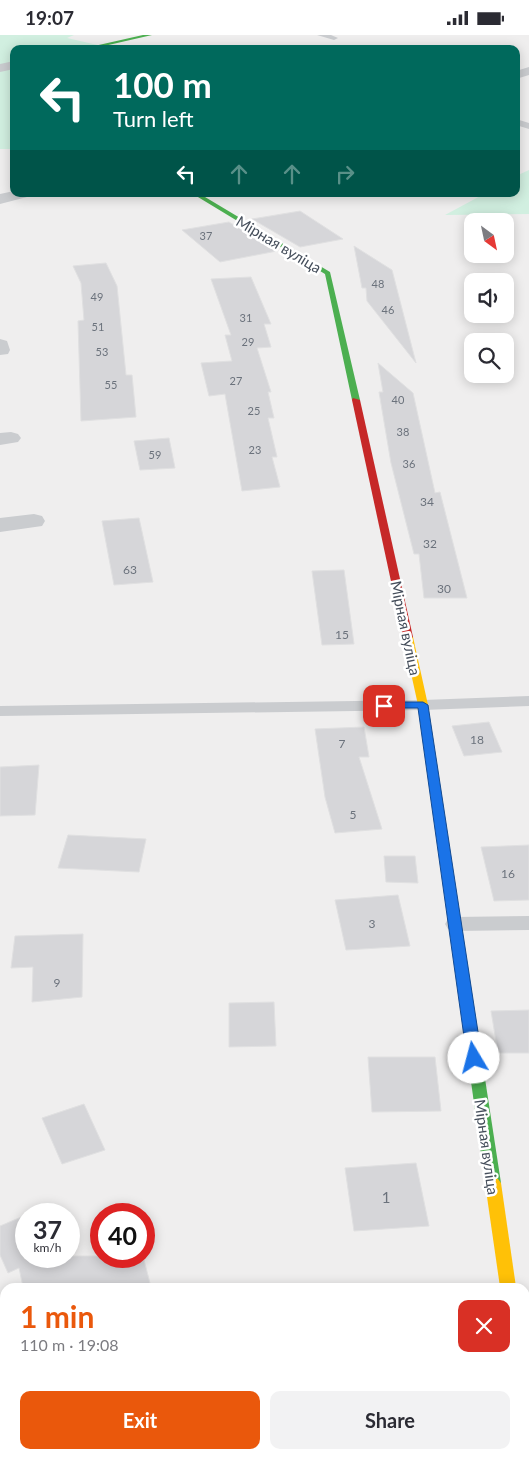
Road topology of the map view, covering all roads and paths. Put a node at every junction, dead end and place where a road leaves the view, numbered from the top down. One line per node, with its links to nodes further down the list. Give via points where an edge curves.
1 (150, 35): 4 (street)
2 (321, 35): 3 (lane)
3 (334, 38)
4 (102, 45)
5 (201, 197): 9 (street, Мірная вуліца, via 328,273)
6 (34, 521): 7 (street)
7 (0, 525)
8 (529, 701): 9 (lane)
9 (423, 705): 10 (lane); 12 (street, Мірная вуліца)
10 (0, 711)
11 (529, 923): 12 (lane)
12 (455, 924): 13 (street, Мірная вуліца)
13 (507, 1283)

